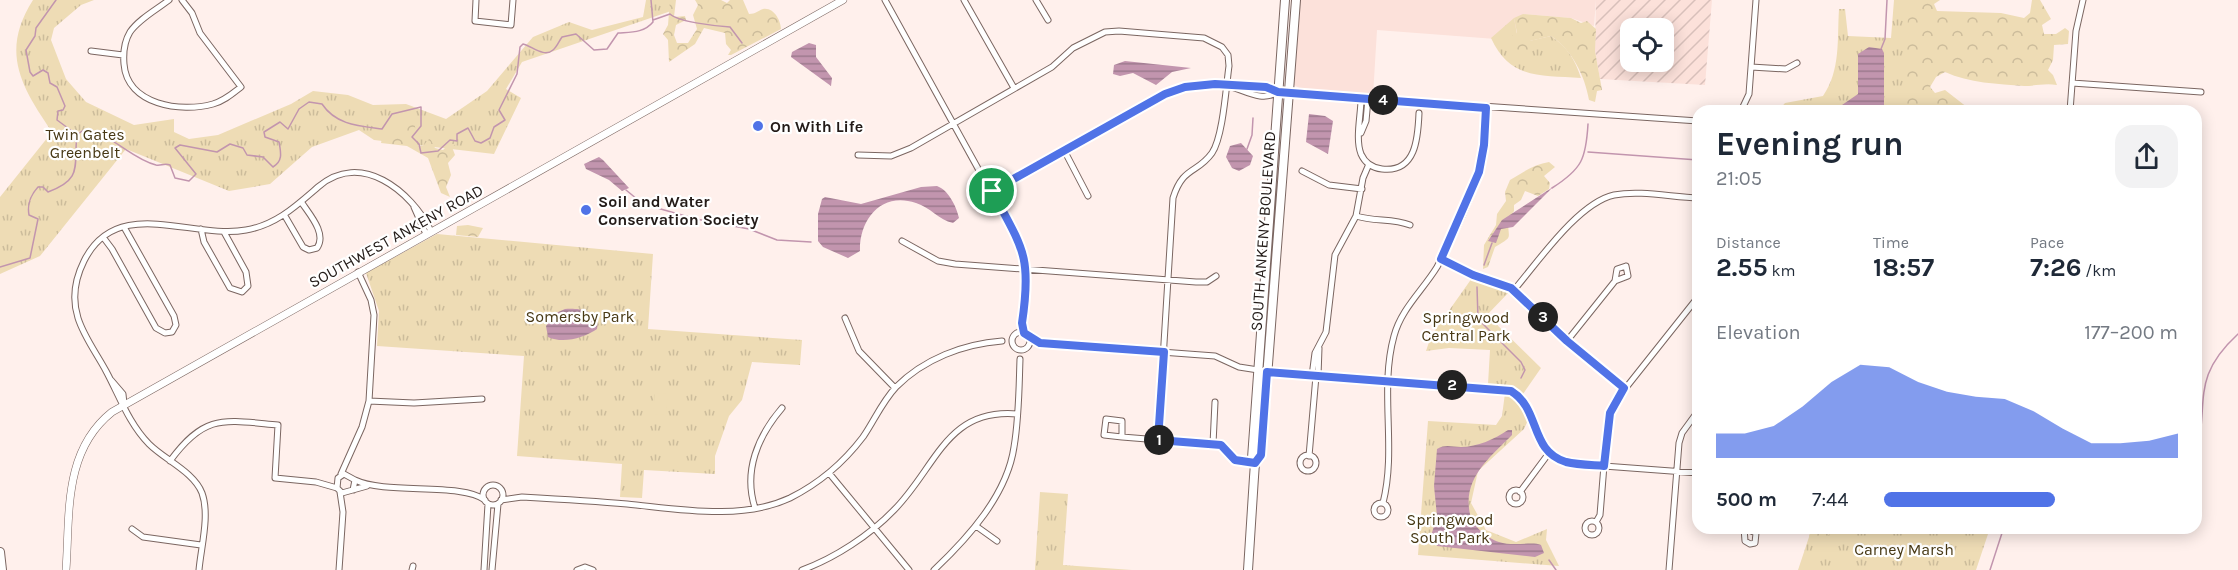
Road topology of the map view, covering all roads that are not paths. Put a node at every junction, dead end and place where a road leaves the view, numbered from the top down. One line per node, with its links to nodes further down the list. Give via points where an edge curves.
1 (169, 0): 15 (street, via 134,27)
2 (182, 0): 15 (street, via 200,33 241,87 228,98 204,106 156,102 146,99 131,85)
3 (476, 0): 4 (street, via 475,21 511,25)
4 (513, 0)
5 (843, 0): 46 (street, SOUTHWEST ANKENY ROAD)
6 (885, 0): 30 (street)
7 (964, 0): 20 (street)
8 (1036, 0): 13 (street)
9 (1285, 0): 21 (main road, SOUTH ANKENY BOULEVARD)
10 (1296, 0): 23 (main road, SOUTH ANKENY BOULEVARD)
11 (1756, 0): 17 (street)
12 (2083, 0): 18 (street)
13 (1048, 20)
14 (91, 51): 15 (street)
15 (123, 55)
16 (1797, 63): 17 (street, via 1786,69)
17 (1751, 67): 25 (street)
18 (2072, 83): 22 (street); 26 (street)
19 (1226, 85): 20 (street, via 1229,59 1217,42 1200,37 1112,31 1073,48 1052,67); 21 (street, via 1253,95 1272,97); 31 (street, via 1196,85 1171,91); 53 (street, via 1216,145 1209,157 1184,175 1173,198)
20 (1014, 88): 30 (street)
21 (1278, 92): 23 (street); 67 (main road, SOUTH ANKENY BOULEVARD)
22 (2201, 92)
23 (1288, 93): 24 (street); 68 (main road, SOUTH ANKENY BOULEVARD)
24 (1365, 99): 27 (street); 33 (street, via 1366,121 1359,138 1360,153)
25 (1745, 105)
26 (2070, 105)
27 (1486, 108): 29 (street); 49 (street, via 1479,172)
28 (1419, 113): 33 (street, via 1415,148 1406,164 1392,170)
29 (1692, 121)
30 (954, 123): 32 (street, via 901,153); 36 (street)
31 (1064, 150): 36 (street); 37 (street)
32 (858, 156)
33 (1369, 164): 35 (street)
34 (1302, 171): 35 (street, via 1329,185)
35 (1362, 189): 41 (street)
36 (992, 191): 50 (street, via 1021,244)
37 (1088, 196)
38 (1692, 198): 55 (street, via 1624,194 1596,202 1581,213)
39 (302, 203): 40 (street); 40 (street, via 320,235 317,248 303,247); 46 (street, via 326,181 357,174 374,176 406,195)
40 (285, 216): 45 (street, via 257,227)
41 (1356, 216): 42 (street); 69 (street, via 1335,255 1326,332 1314,356)
42 (1410, 225)
43 (124, 227): 44 (street, via 154,223); 47 (street); 47 (street, via 174,316 176,326 171,332 156,328)
44 (201, 229): 45 (street); 45 (street, via 204,242 230,288 242,292 248,286 248,277)
45 (224, 232)
46 (428, 232): 51 (street, SOUTHWEST ANKENY ROAD)
47 (103, 237): 76 (street, via 79,271 75,302 83,330 123,394)
48 (902, 241): 50 (street, via 947,263)
49 (1441, 259): 55 (street); 70 (street, via 1397,325)
50 (1027, 269): 53 (street); 58 (street)
51 (358, 272): 74 (street, via 374,315); 76 (street, SOUTHWEST ANKENY ROAD)
52 (1215, 276): 53 (street, via 1203,282)
53 (1169, 280): 66 (street)
54 (1615, 281): 62 (street)
55 (1514, 290): 62 (street)
56 (1692, 304): 72 (street)
57 (845, 318): 71 (street, via 859,351)
58 (1022, 323): 59 (street); 60 (street)
59 (1015, 334): 60 (street); 61 (street); 65 (street)
60 (1027, 335): 63 (street); 64 (street)
61 (1002, 341): 65 (street); 71 (street, via 952,351)
62 (1567, 341): 72 (street)
63 (1040, 343): 64 (street); 66 (street)
64 (1029, 345): 65 (street)
65 (1018, 349): 78 (street)
66 (1164, 352): 67 (street, via 1215,356); 81 (street)
67 (1257, 371): 68 (street); 87 (main road, SOUTH ANKENY BOULEVARD, via 1252,458)
68 (1267, 372): 69 (street); 87 (main road, SOUTH ANKENY BOULEVARD, via 1261,455)
69 (1315, 376): 70 (street); 85 (street)
70 (1388, 381): 83 (street, via 1511,391 1528,408 1537,438); 105 (street, via 1389,461)
71 (894, 388): 91 (street, via 862,437)
72 (1624, 388): 88 (street, via 1610,413)
73 (482, 399): 74 (street, via 414,403)
74 (369, 400): 84 (street)
75 (1215, 402): 82 (street)
76 (124, 404): 86 (street, via 148,443); 117 (street, SOUTHWEST ANKENY ROAD, via 97,425 76,462)
77 (782, 408): 106 (street, via 761,439 752,464)
78 (1017, 414): 109 (street, via 1008,471); 110 (street, via 998,412 962,425 935,455 913,489)
79 (1692, 419): 89 (street, via 1680,436)
80 (1122, 438): 80 (street, via 1122,421 1106,419 1104,435); 81 (street)
81 (1158, 440): 82 (street)
82 (1213, 444): 87 (street, via 1221,445 1235,460)
83 (1549, 453): 88 (street, via 1569,463); 100 (street)
84 (350, 456): 92 (street); 93 (street)
85 (1309, 456)
86 (170, 461): 94 (street, via 196,433 215,421 278,425 274,478); 113 (street, via 202,493)
87 (1255, 463): 127 (main road, SOUTH ANKENY BOULEVARD)
88 (1604, 466): 89 (street); 108 (street)
89 (1676, 471): 90 (street); 128 (street)
90 (1692, 472)
91 (829, 473): 106 (street, via 788,499); 110 (street)
92 (340, 476): 93 (street); 94 (street); 96 (street)
93 (353, 478): 95 (street); 99 (street)
94 (316, 482): 96 (street)
95 (372, 485): 99 (street); 101 (street)
96 (338, 490): 99 (street); 107 (street)
97 (485, 490): 98 (street, via 496,486); 101 (street); 103 (street)
98 (502, 490): 102 (street); 104 (street)
99 (351, 491): 107 (street)
100 (1520, 492)
101 (460, 493): 103 (street)
102 (522, 497): 104 (street); 106 (street, via 700,510)
103 (487, 502): 104 (street); 120 (street)
104 (500, 502): 121 (street)
105 (1383, 503)
106 (755, 508)
107 (343, 519): 119 (street)
108 (1596, 522)
109 (976, 526): 112 (street); 126 (street)
110 (874, 528): 115 (street); 125 (street)
111 (132, 529): 113 (street, via 143,537)
112 (998, 541)
113 (201, 545): 118 (street)
114 (0, 552): 116 (main road)
115 (819, 567): 124 (street)
116 (2, 570)
117 (66, 570)
118 (199, 570)
119 (339, 570)
120 (484, 570)
121 (492, 570)
122 (577, 570): 123 (street)
123 (593, 570)
124 (802, 570)
125 (909, 570)
126 (934, 570)
127 (1248, 570)
128 (1669, 570)

